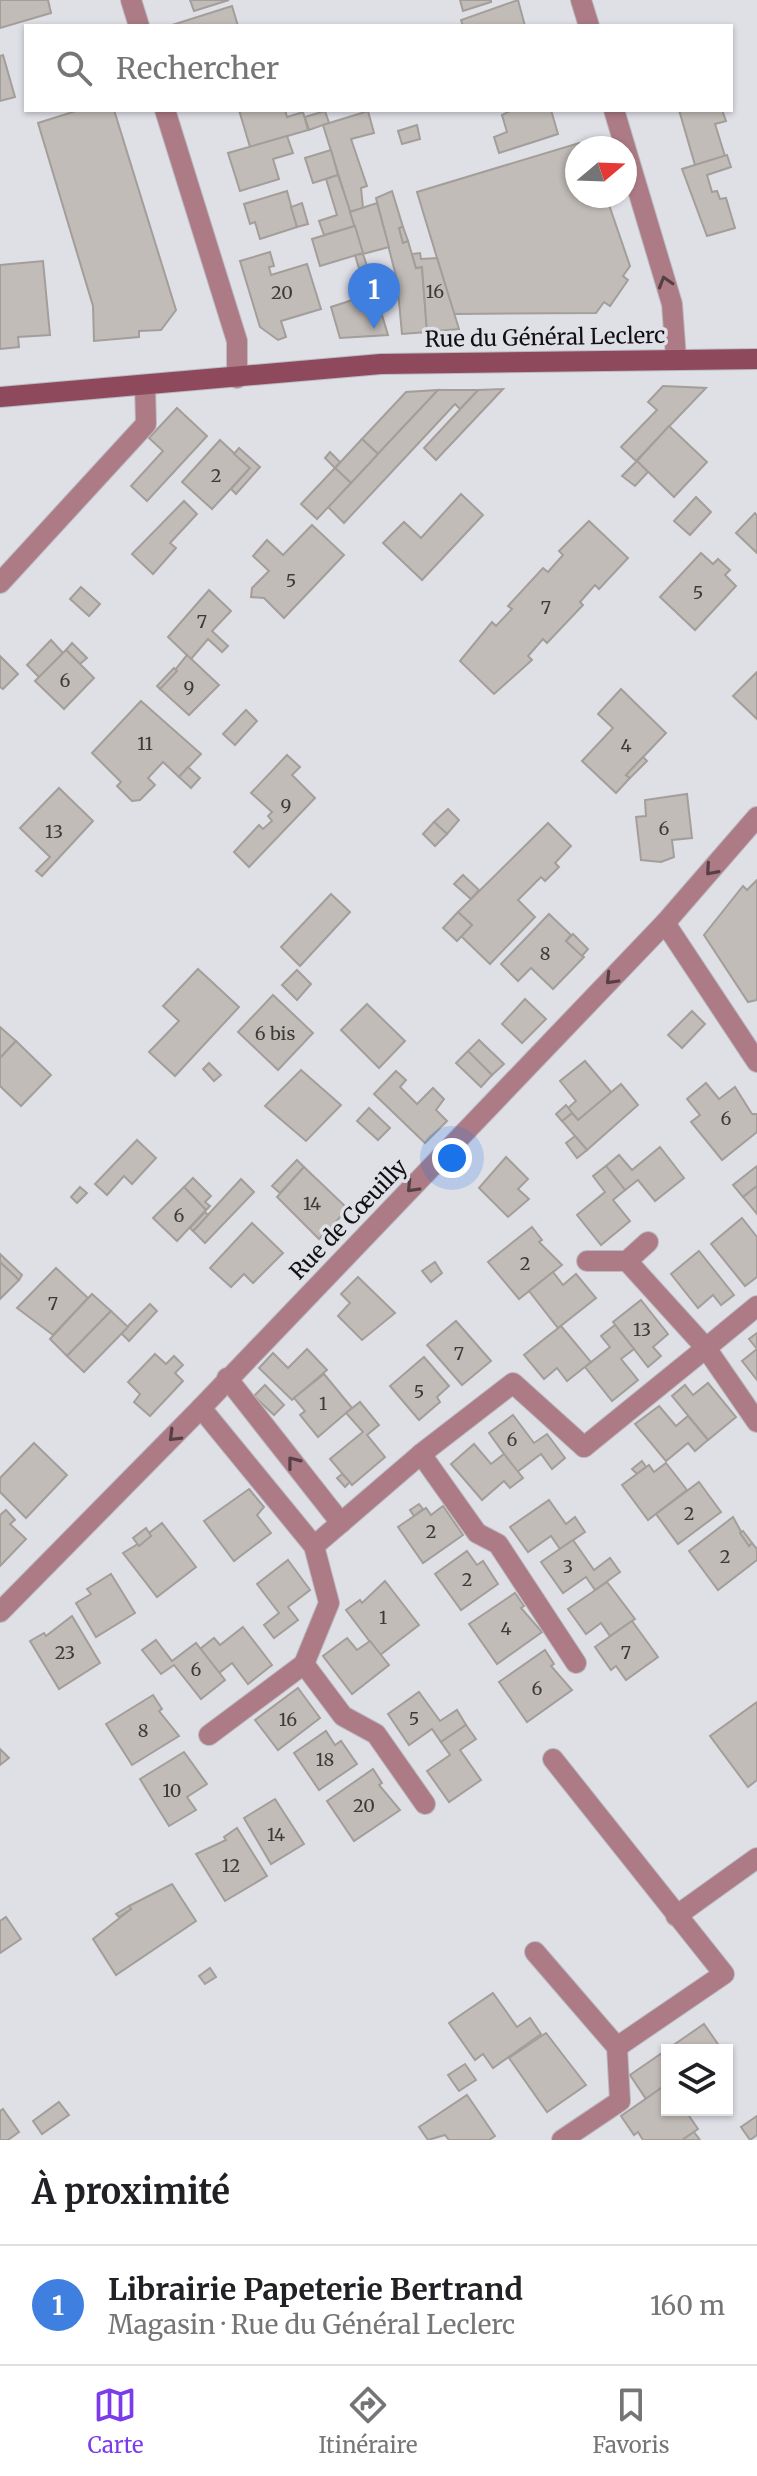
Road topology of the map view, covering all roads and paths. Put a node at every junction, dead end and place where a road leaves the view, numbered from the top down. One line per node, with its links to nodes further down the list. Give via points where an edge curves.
1 (131, 0): 3 (street)
2 (581, 0): 4 (street)
3 (138, 24)
4 (588, 24)
5 (166, 112): 9 (street, via 237,341)
6 (615, 112): 7 (street, one-way to 6, via 672,304)
7 (676, 358): 8 (main road, Rue du Général Leclerc); 9 (main road, Rue du Général Leclerc, via 381,364)
8 (757, 359)
9 (237, 378): 10 (main road, Rue du Général Leclerc)
10 (145, 385): 11 (main road, Rue du Général Leclerc); 12 (street, via 146,424)
11 (0, 397)
12 (0, 583)
13 (757, 817): 14 (street, Rue de Cœuilly, one-way to 14)
14 (665, 923): 15 (street); 21 (street, Rue de Cœuilly, one-way to 21)
15 (757, 1062)
16 (648, 1242): 18 (street)
17 (587, 1261): 18 (street)
18 (627, 1261): 20 (street)
19 (757, 1306): 20 (street)
20 (706, 1348): 23 (street); 24 (street, via 584,1447 513,1383)
21 (227, 1378): 22 (street, Rue de Cœuilly); 25 (street, one-way to 21)
22 (201, 1408): 26 (street); 27 (street, Rue de Cœuilly, one-way to 27)
23 (757, 1422)
24 (421, 1454): 25 (street); 28 (street, via 477,1533 498,1544)
25 (341, 1523): 26 (street)
26 (314, 1546): 29 (street, via 329,1603)
27 (0, 1612)
28 (576, 1663)
29 (304, 1664): 30 (street); 32 (street, via 343,1716 376,1734)
30 (209, 1735)
31 (553, 1759): 34 (street)
32 (425, 1804)
33 (757, 1858): 34 (street)
34 (676, 1916): 36 (street, via 724,1974)
35 (535, 1952): 36 (street)
36 (617, 2047): 37 (street, via 620,2101)
37 (562, 2140)

